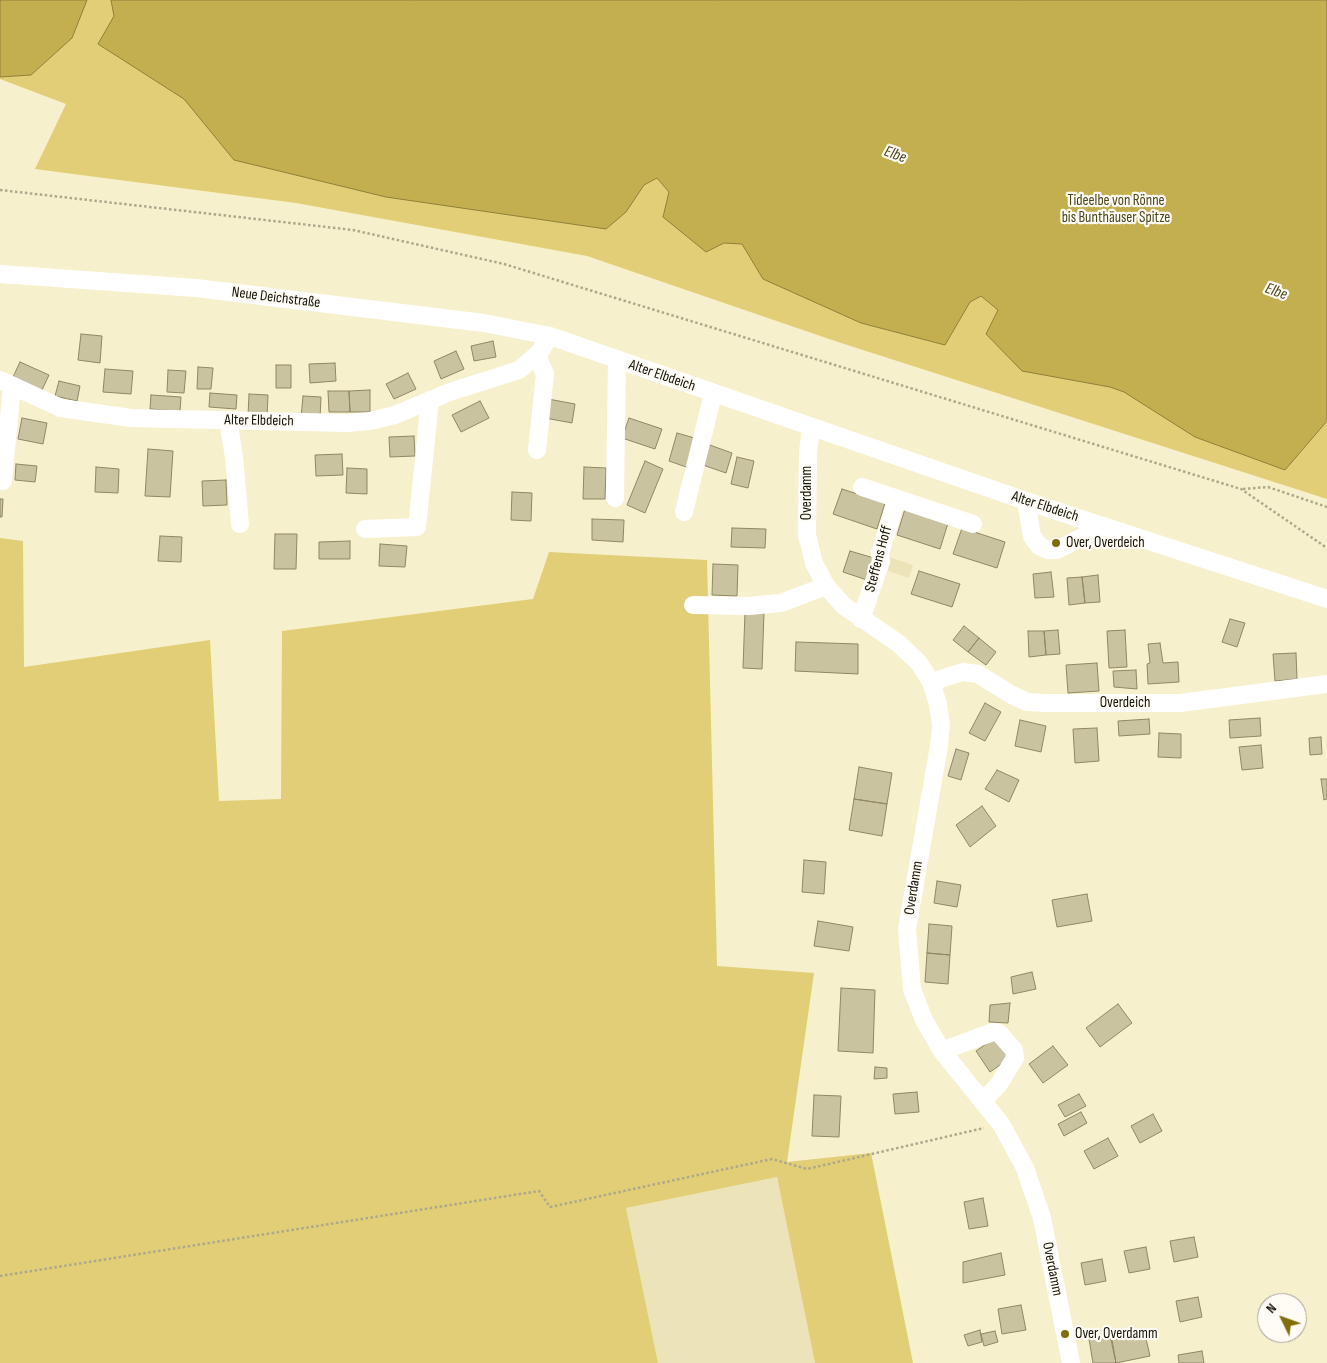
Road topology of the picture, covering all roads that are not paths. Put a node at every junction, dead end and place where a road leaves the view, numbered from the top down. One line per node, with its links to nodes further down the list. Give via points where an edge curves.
1 (0, 274): 2 (street, Neue Deichstraße, via 196,288 484,323)
2 (550, 336): 3 (street, Alter Elbdeich); 4 (street, Alter Elbdeich)
3 (537, 355): 7 (street, Alter Elbdeich, via 519,370); 10 (street, via 544,374)
4 (617, 360): 6 (street, Alter Elbdeich); 13 (street)
5 (6, 383): 8 (street, Alter Elbdeich, via 61,408 131,418); 11 (street)
6 (713, 394): 9 (street, Alter Elbdeich); 16 (street)
7 (430, 400): 8 (street, Alter Elbdeich, via 395,415 370,421); 20 (street, via 417,528)
8 (228, 420): 17 (street)
9 (811, 428): 15 (street, Alter Elbdeich); 21 (street, Overdamm, via 807,535 814,563)
10 (537, 450)
11 (3, 481)
12 (862, 488): 14 (street)
13 (616, 498)
14 (896, 499): 18 (street); 24 (street, Steffens Hoff, via 880,553 881,561)
15 (1026, 502): 19 (street, Alter Elbdeich); 19 (street, via 1032,536 1039,546 1048,550 1057,550)
16 (684, 512)
17 (240, 524)
18 (973, 524)
19 (1104, 526): 22 (street, Alter Elbdeich)
20 (365, 529)
21 (826, 586): 23 (street, via 781,603); 24 (street, Overdamm)
22 (1327, 599)
23 (693, 606)
24 (861, 619): 25 (street, Overdamm, via 909,653)
25 (931, 682): 26 (street, Overdeich, via 963,672 978,674 1027,702 1045,703 1180,703); 27 (street, Overdamm, via 938,704 940,736 907,929 912,989 924,1020)
26 (1327, 684)
27 (942, 1050): 28 (street, Overdamm); 28 (street, via 993,1032 999,1033 1014,1050 1015,1058)
28 (983, 1101): 29 (street, Overdamm, via 1001,1124 1035,1191)
29 (1071, 1363)

